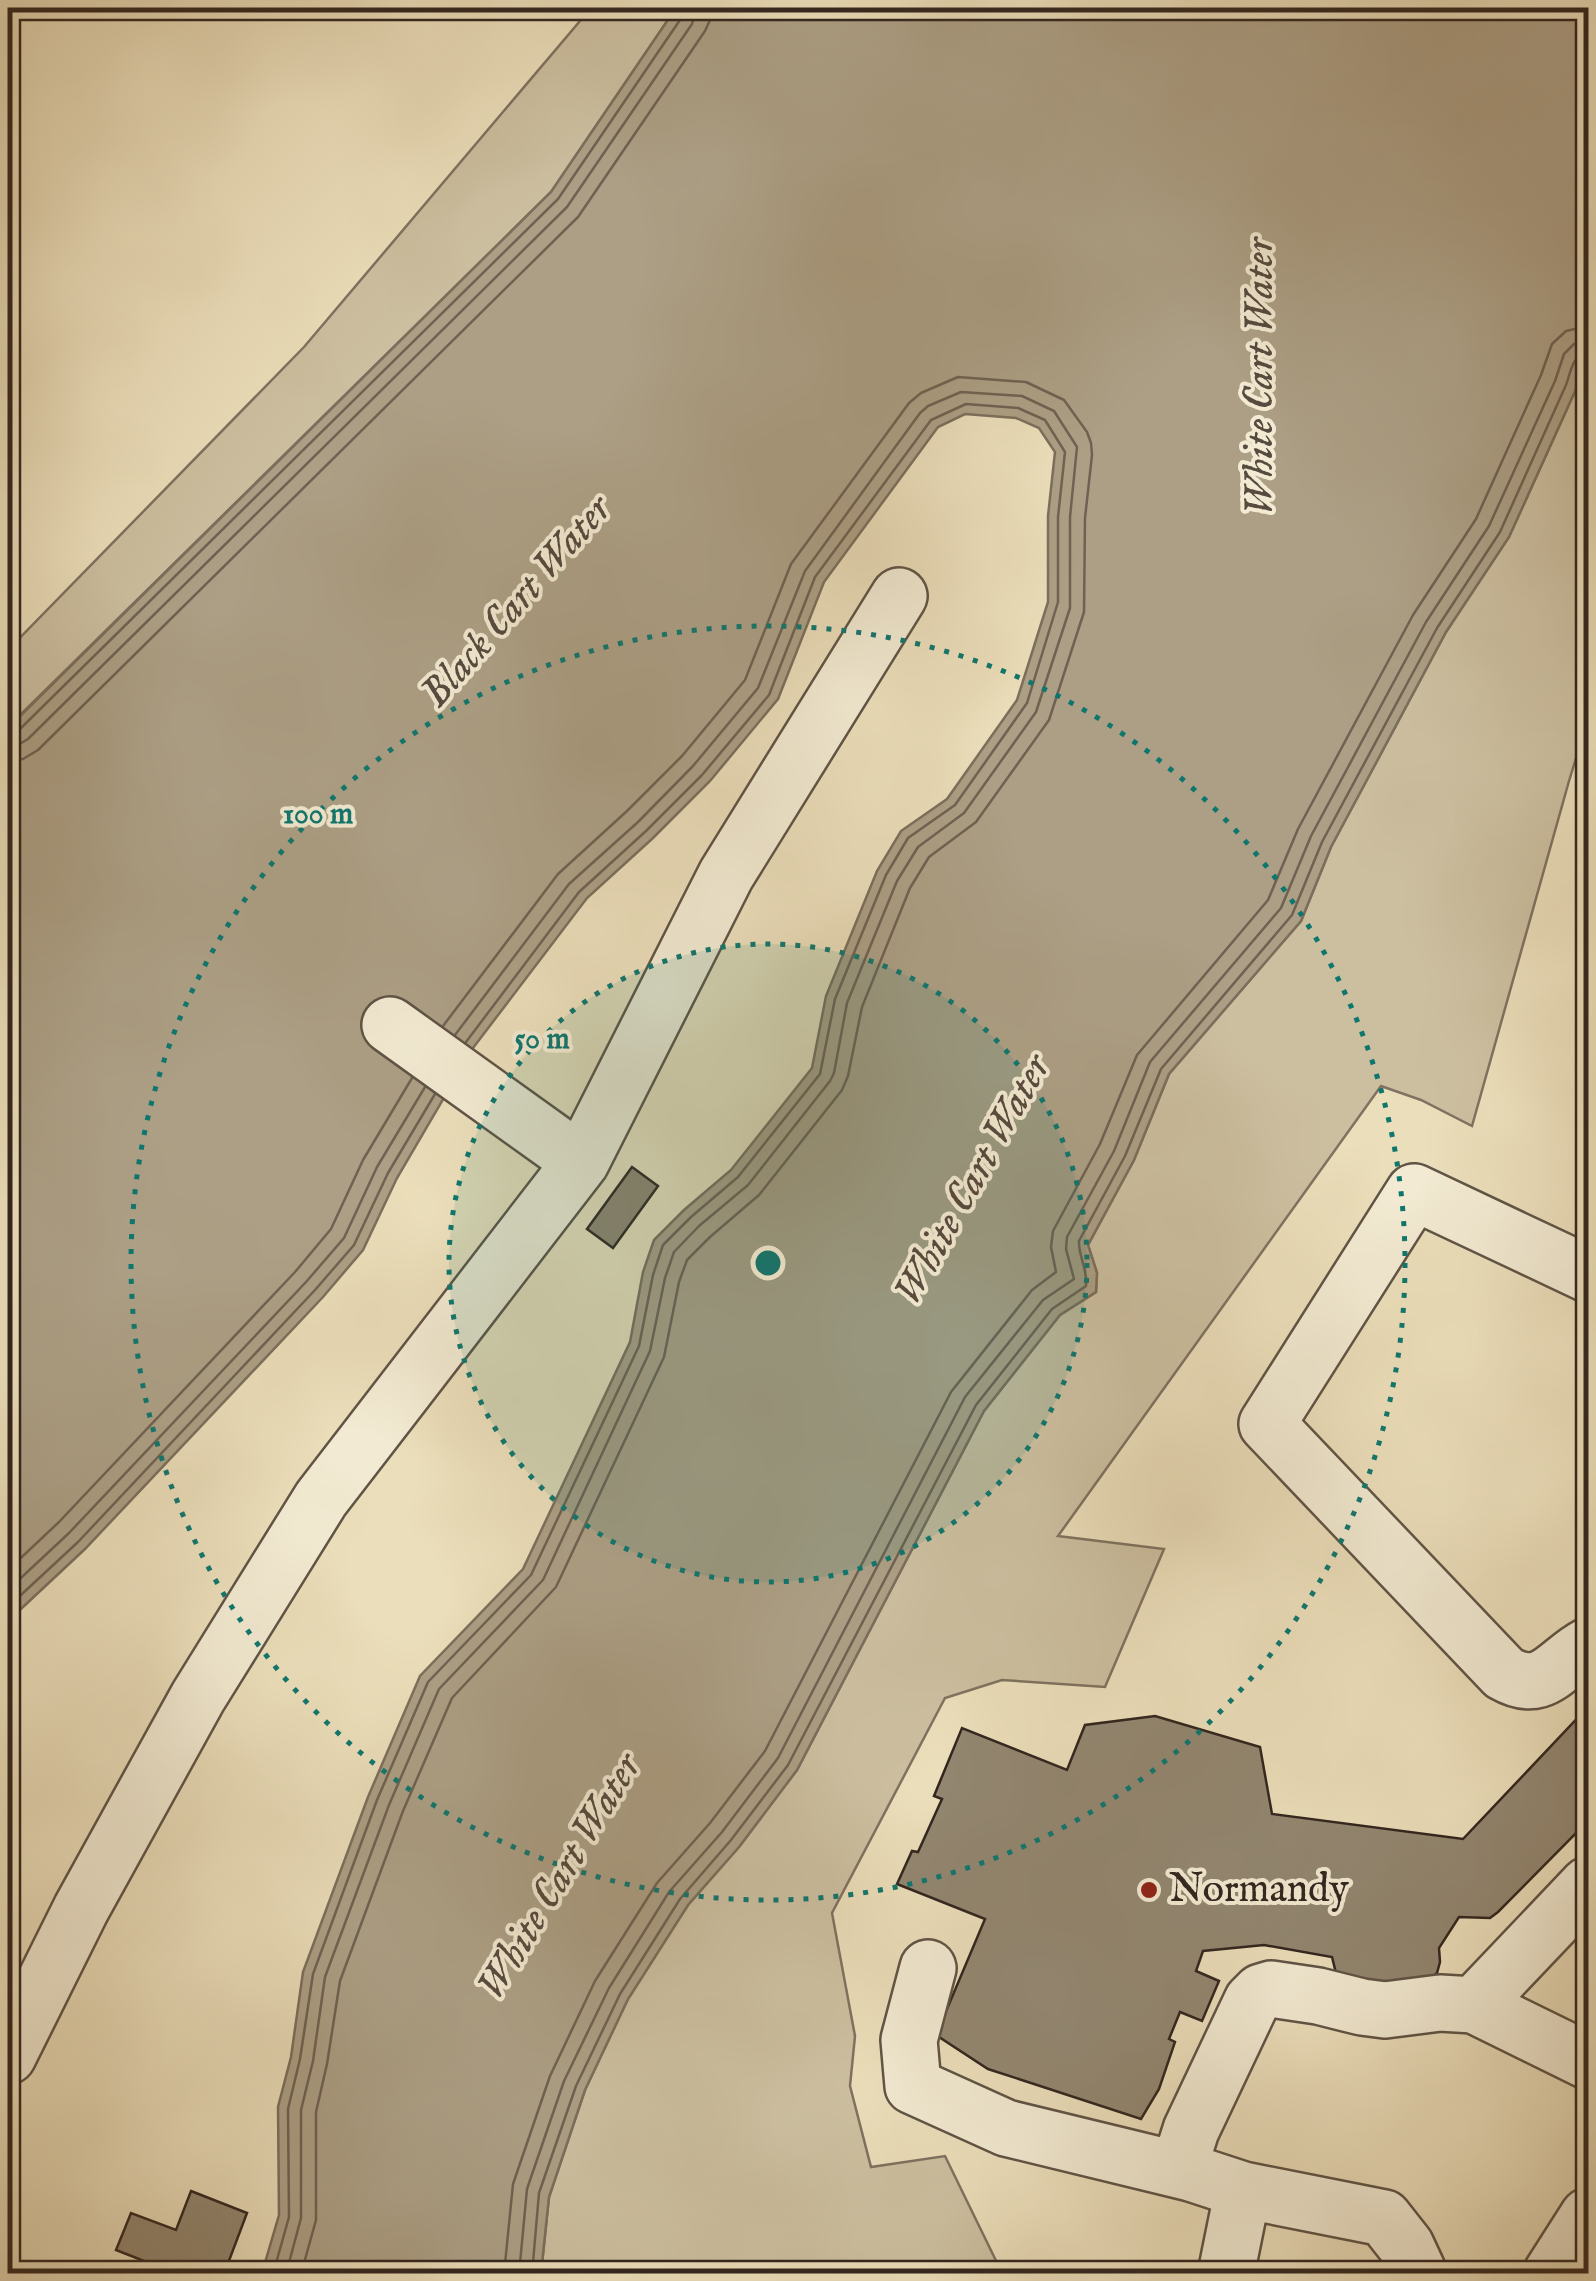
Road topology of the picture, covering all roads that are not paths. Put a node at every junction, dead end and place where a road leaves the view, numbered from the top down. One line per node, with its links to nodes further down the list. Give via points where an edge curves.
1 (899, 596): 3 (street, via 726,874)
2 (390, 1025): 3 (street)
3 (581, 1162): 9 (street, via 321,1498 198,1698)
4 (1588, 1274): 5 (street, via 1414,1192 1267,1424 1504,1673 1518,1681 1543,1680)
5 (1588, 1646)
6 (1588, 1885): 8 (street)
7 (928, 1968): 11 (street, via 909,2040 913,2086 1006,2128)
8 (1474, 2006): 10 (street); 11 (street, via 1385,2010 1261,1992 1191,2130 1184,2152)
9 (8, 2056)
10 (1588, 2061)
11 (1190, 2174): 12 (street)
12 (1243, 2190): 14 (street); 15 (street, via 1384,2218)
13 (1588, 2216): 16 (street)
14 (1226, 2274)
15 (1418, 2274)
16 (1551, 2274)

